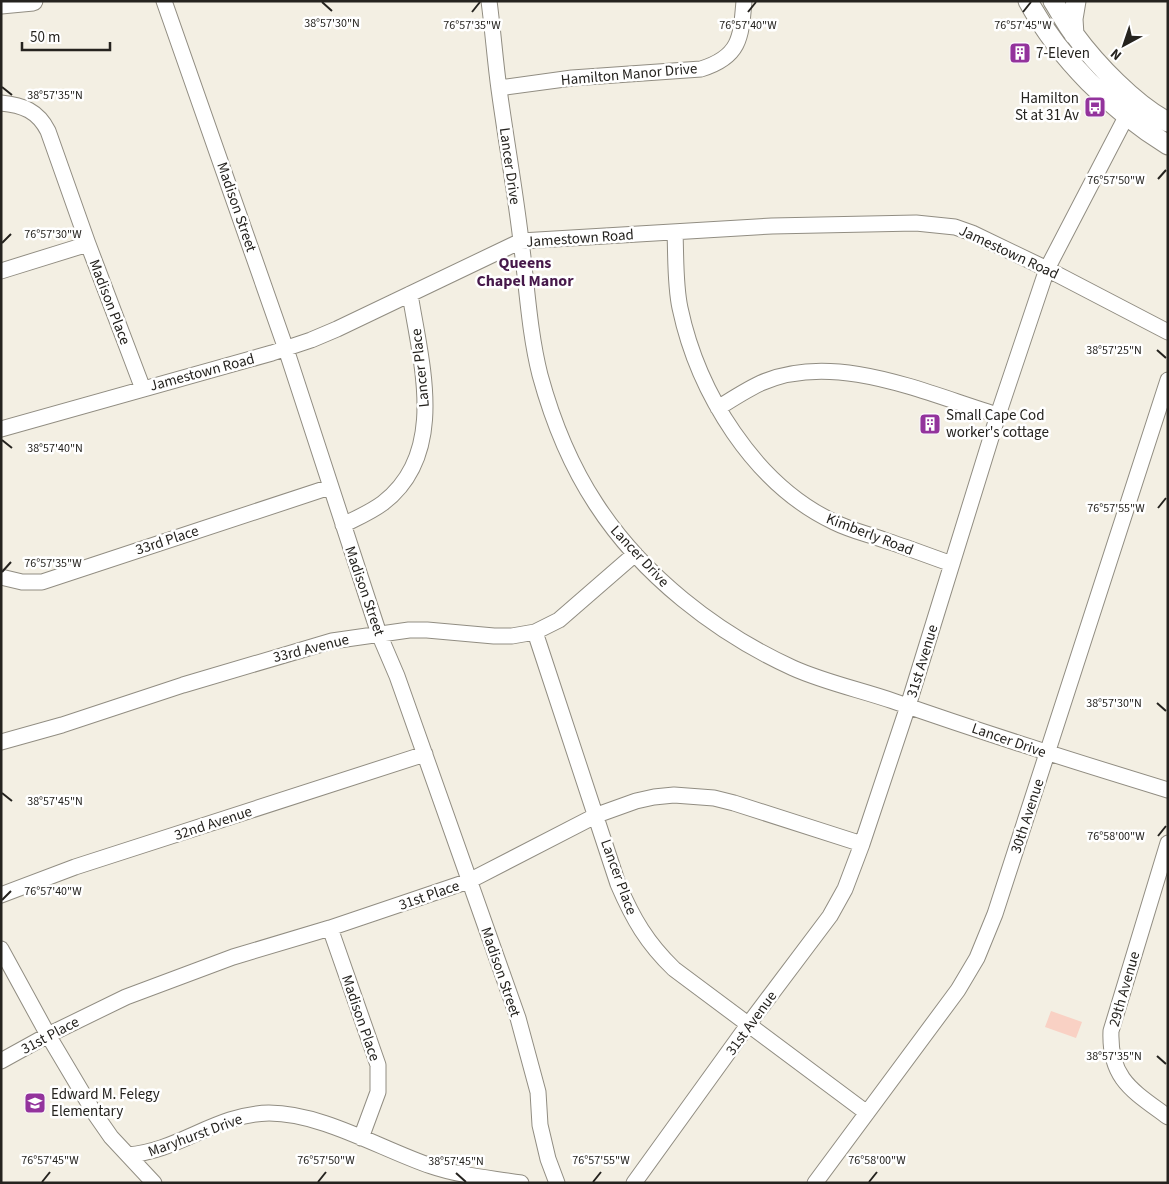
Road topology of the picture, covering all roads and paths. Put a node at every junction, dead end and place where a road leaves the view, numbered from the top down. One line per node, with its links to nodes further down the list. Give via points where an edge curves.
1 (33, 1): 8 (main road)
2 (164, 1): 23 (street, Madison Street)
3 (489, 1): 10 (street, Lancer Drive)
4 (744, 1): 10 (street, Hamilton Manor Drive, via 738,41 727,56 712,66)
5 (1028, 1): 13 (main road, via 1068,57)
6 (1052, 1): 9 (main road)
7 (1076, 1): 9 (main road)
8 (1, 4)
9 (1074, 35): 11 (main road, via 1105,72)
10 (499, 88): 17 (street, Lancer Drive)
11 (1138, 101): 13 (street, 31st Avenue); 14 (main road)
12 (1, 103): 18 (street, Madison Place, via 28,109 40,118 48,131)
13 (1126, 117): 15 (main road); 19 (street, 31st Avenue)
14 (1168, 122)
15 (1168, 146)
16 (675, 232): 17 (street, Jamestown Road); 19 (street, Jamestown Road, via 772,226 942,225 972,233); 26 (street, Kimberly Road, via 680,306 697,364)
17 (521, 241): 21 (street, Jamestown Road); 31 (street, Lancer Drive, via 533,345 552,413 594,502)
18 (88, 244): 20 (street); 25 (street, Madison Place)
19 (1047, 269): 22 (street, Jamestown Road); 27 (street, 31st Avenue)
20 (1, 271)
21 (410, 294): 23 (street, Jamestown Road); 30 (street, Lancer Place, via 424,389 421,446 410,472 392,495 373,510)
22 (1168, 332)
23 (286, 349): 25 (street, Jamestown Road); 29 (street, Madison Street)
24 (1168, 380): 38 (street, 30th Avenue)
25 (143, 389): 28 (street, Jamestown Road)
26 (718, 408): 27 (street, via 762,383 812,371 846,372 893,382); 32 (street, Kimberly Road, via 750,455 806,506 835,523)
27 (998, 415): 32 (street, 31st Avenue)
28 (1, 429)
29 (330, 487): 30 (street, Madison Street); 33 (street, 33rd Place, via 42,582)
30 (343, 525): 35 (street, Madison Street)
31 (635, 554): 34 (street, 33rd Avenue, via 559,620); 36 (street, Lancer Drive, via 669,588 749,646 817,677)
32 (952, 564): 36 (street, 31st Avenue)
33 (2, 577)
34 (535, 632): 35 (street, 33rd Avenue, via 512,636 426,630); 41 (street, Lancer Place)
35 (379, 634): 37 (street, 33rd Avenue, via 299,649); 39 (street, Madison Street)
36 (908, 706): 38 (street, Lancer Drive); 43 (street, 31st Avenue)
37 (1, 742)
38 (1047, 753): 40 (street, Lancer Drive); 51 (street, 30th Avenue, via 995,914 977,958 936,1021)
39 (425, 754): 44 (street, Madison Street); 45 (street, 32nd Avenue)
40 (1168, 790)
41 (597, 815): 43 (street, 31st Place, via 654,797 695,796 734,803); 44 (street, 31st Place); 48 (street, Lancer Place, via 618,884 648,942 674,969)
42 (1168, 843): 52 (street, 29th Avenue, via 1112,1031 1110,1048 1117,1071 1124,1081)
43 (862, 844): 48 (street, 31st Avenue, via 845,889 830,916)
44 (469, 881): 46 (street, 31st Place); 57 (street, Madison Street, via 518,1018 538,1092 540,1125 548,1159)
45 (1, 895)
46 (330, 928): 49 (street, 31st Place, via 233,957 126,996); 53 (street, Madison Place, via 378,1065 378,1092)
47 (1, 949): 49 (street)
48 (748, 1025): 51 (street, Lancer Place); 58 (street, 31st Avenue)
49 (48, 1035): 50 (street, 31st Place); 54 (street, via 95,1114)
50 (1, 1062)
51 (866, 1113): 59 (street, 30th Avenue)
52 (1168, 1117)
53 (361, 1138): 54 (street, Maryhurst Drive, via 313,1120 269,1113 221,1122 166,1147 145,1154); 56 (street, Maryhurst Drive, via 448,1171)
54 (128, 1155): 55 (street)
55 (154, 1183)
56 (521, 1183)
57 (557, 1183)
58 (634, 1183)
59 (815, 1183)

